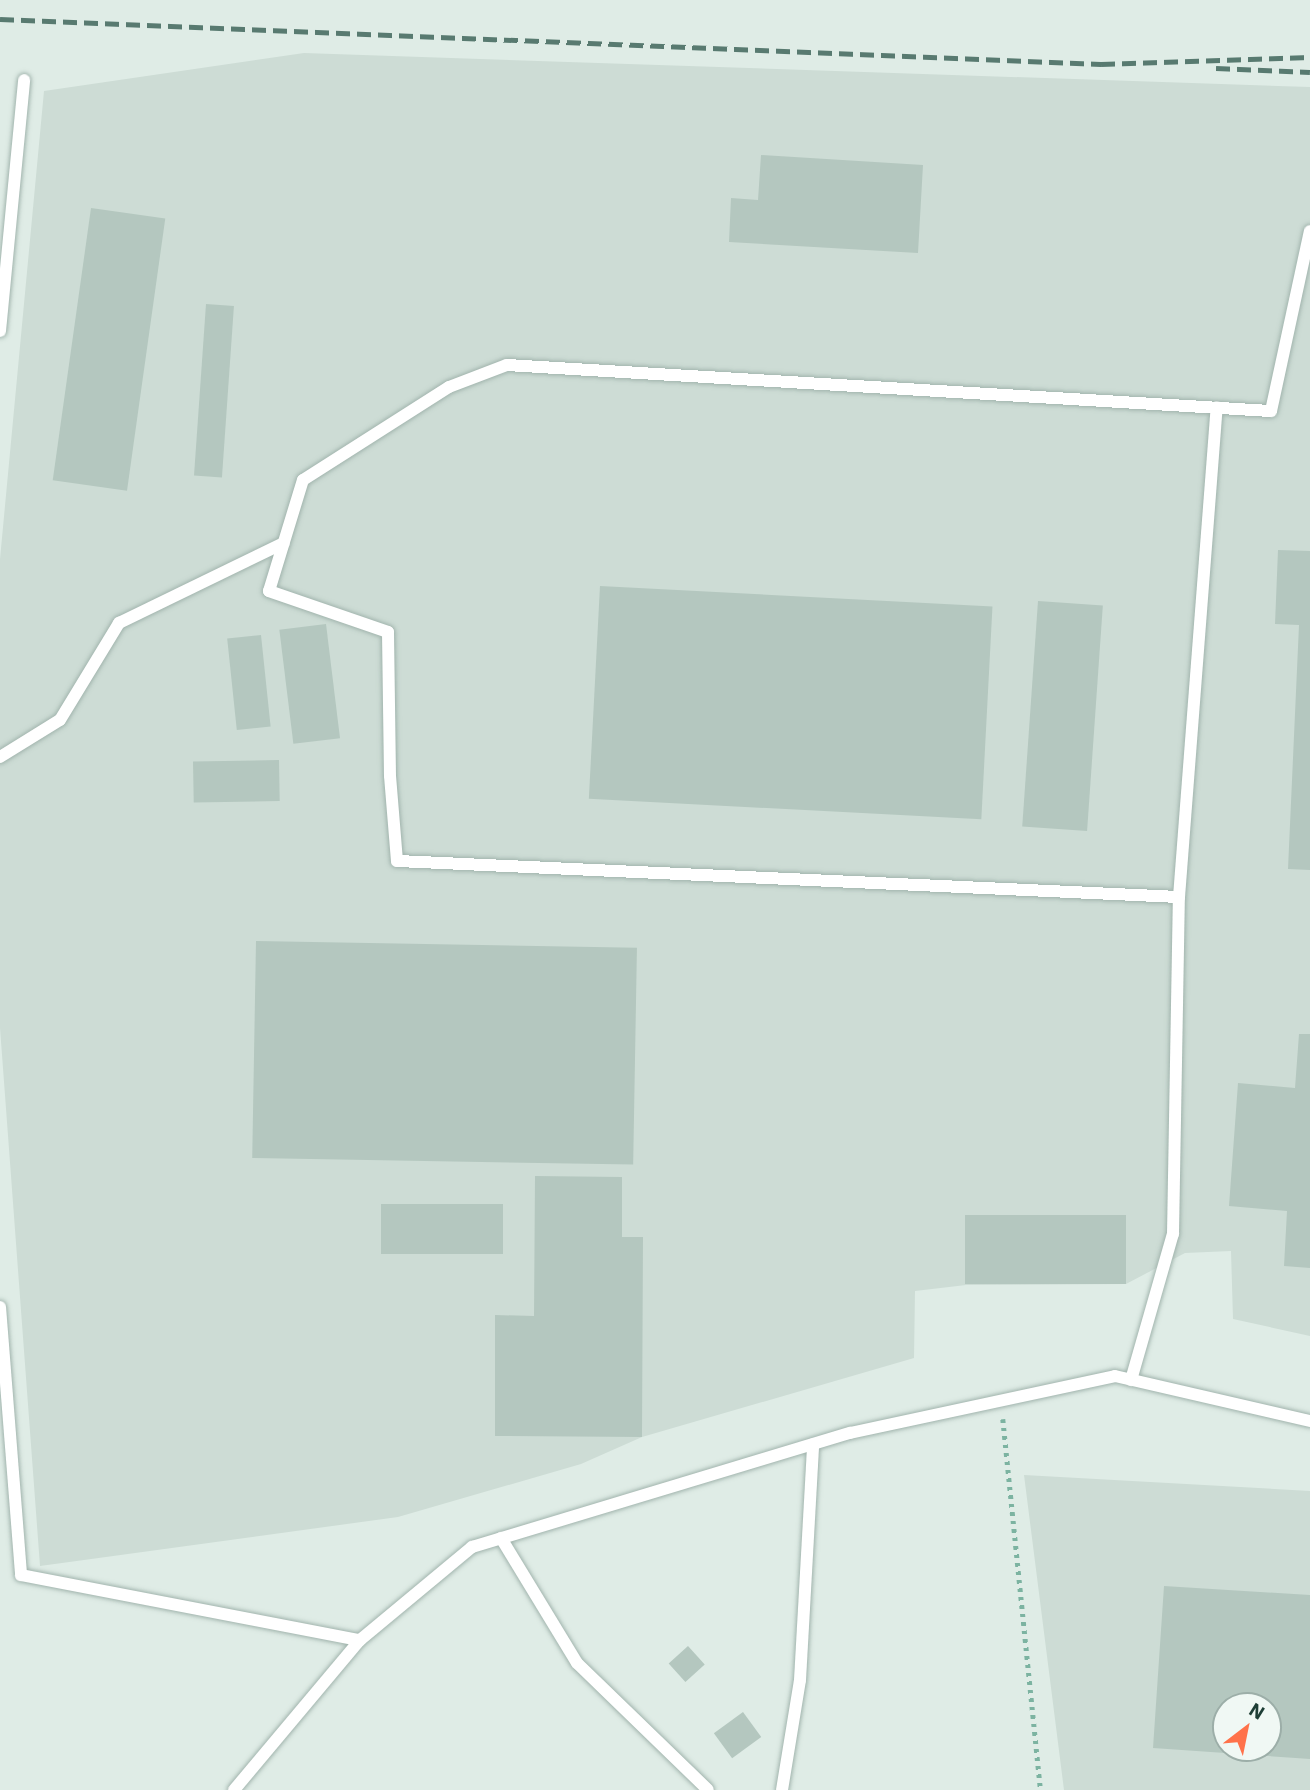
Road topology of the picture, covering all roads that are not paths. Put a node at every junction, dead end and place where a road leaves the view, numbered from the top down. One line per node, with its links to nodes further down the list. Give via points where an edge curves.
1 (24, 80): 3 (lane)
2 (1310, 231): 4 (lane, via 1272,411)
3 (0, 331)
4 (1217, 407): 5 (lane, via 507,365 449,387 303,480); 7 (lane)
5 (284, 543): 6 (lane, via 119,623 60,720); 7 (lane, via 269,591 388,632 390,776 397,861)
6 (0, 757)
7 (1180, 897): 9 (lane, via 1173,1234)
8 (0, 1307): 13 (lane, via 21,1575)
9 (1131, 1380): 10 (lane); 11 (lane, via 1115,1376)
10 (1310, 1421)
11 (813, 1444): 12 (lane); 16 (lane, via 800,1680)
12 (502, 1538): 13 (lane, via 472,1547); 15 (lane, via 577,1663)
13 (360, 1640): 14 (lane)
14 (234, 1790)
15 (708, 1790)
16 (782, 1790)

